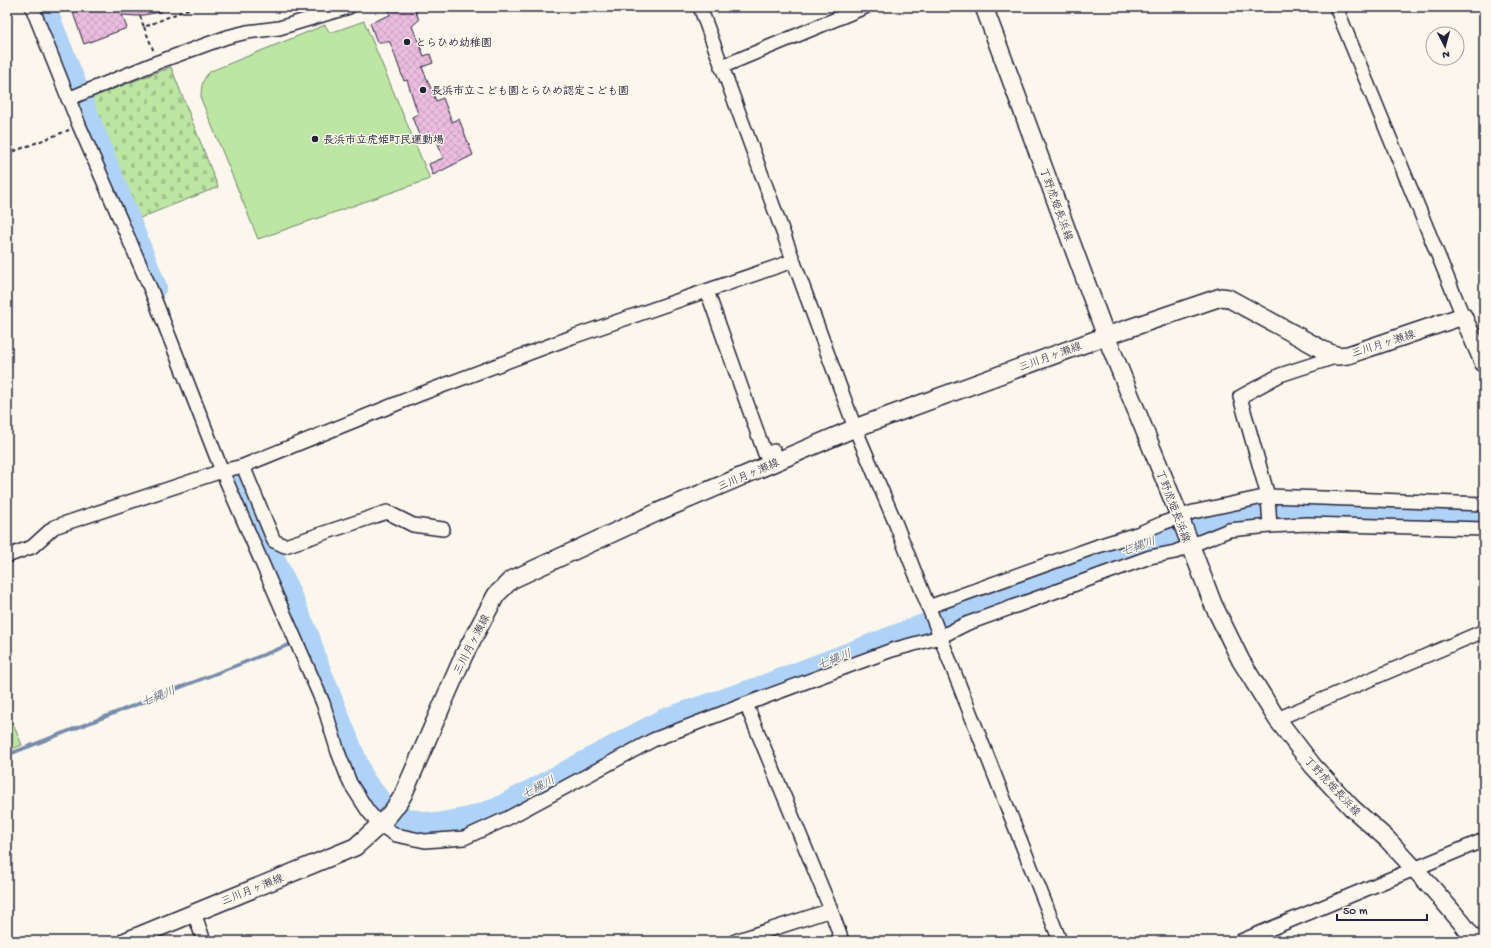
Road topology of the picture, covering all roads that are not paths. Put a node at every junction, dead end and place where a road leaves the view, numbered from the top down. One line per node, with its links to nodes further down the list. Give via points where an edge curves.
1 (32, 7): 8 (street)
2 (349, 7): 8 (street, via 308,14 280,28 244,28)
3 (700, 7): 7 (street)
4 (865, 7): 7 (street)
5 (984, 7): 12 (main road, 丁野虎姫長浜線)
6 (1336, 7): 11 (street)
7 (722, 67): 9 (street)
8 (71, 98): 18 (street, via 79,125 151,290)
9 (793, 261): 10 (street); 15 (street)
10 (707, 291): 16 (street, via 765,454 774,451); 17 (street, via 572,337 425,392)
11 (1463, 316): 13 (main road, 三川月ヶ瀬線, via 1348,355); 14 (main road)
12 (1106, 336): 13 (main road, 三川月ヶ瀬線, via 1221,297 1228,298); 15 (main road, 三川月ヶ瀬線); 21 (main road, 丁野虎姫長浜線)
13 (1338, 356): 19 (street, via 1280,375 1240,397)
14 (1483, 358)
15 (855, 428): 16 (main road, 三川月ヶ瀬線); 27 (street)
16 (777, 461): 32 (main road, 三川月ヶ瀬線, via 658,512 512,580 496,595 464,655)
17 (243, 466): 18 (street); 23 (street, via 274,541 285,546 387,512 413,525)
18 (222, 471): 26 (street, via 54,527 32,547); 32 (street, via 323,703 350,783 368,811)
19 (1268, 496): 20 (street); 21 (street, via 1222,505); 22 (street)
20 (1484, 504)
21 (1180, 519): 25 (main road, 丁野虎姫長浜線); 27 (street)
22 (1270, 526): 24 (street, via 1307,524); 25 (street, via 1229,530)
23 (443, 529)
24 (1484, 529)
25 (1190, 545): 29 (street, via 973,621); 31 (main road, 丁野虎姫長浜線, via 1213,604 1241,661)
26 (7, 556)
27 (928, 607): 29 (street)
28 (1484, 631): 31 (street)
29 (940, 637): 30 (street, via 892,650); 41 (street)
30 (746, 704): 32 (street, via 654,740 508,818 464,838 425,841 396,835); 35 (street)
31 (1278, 719): 34 (main road, 丁野虎姫長浜線, via 1313,766)
32 (388, 816): 36 (main road, 三川月ヶ瀬線, via 355,847)
33 (1484, 840): 34 (street)
34 (1414, 869): 42 (street); 43 (main road, 丁野虎姫長浜線)
35 (831, 910): 39 (street); 40 (street)
36 (194, 913): 37 (main road, 三川月ヶ瀬線); 38 (street)
37 (126, 941)
38 (204, 941)
39 (735, 941)
40 (842, 941)
41 (1060, 941)
42 (1241, 941)
43 (1475, 941)

